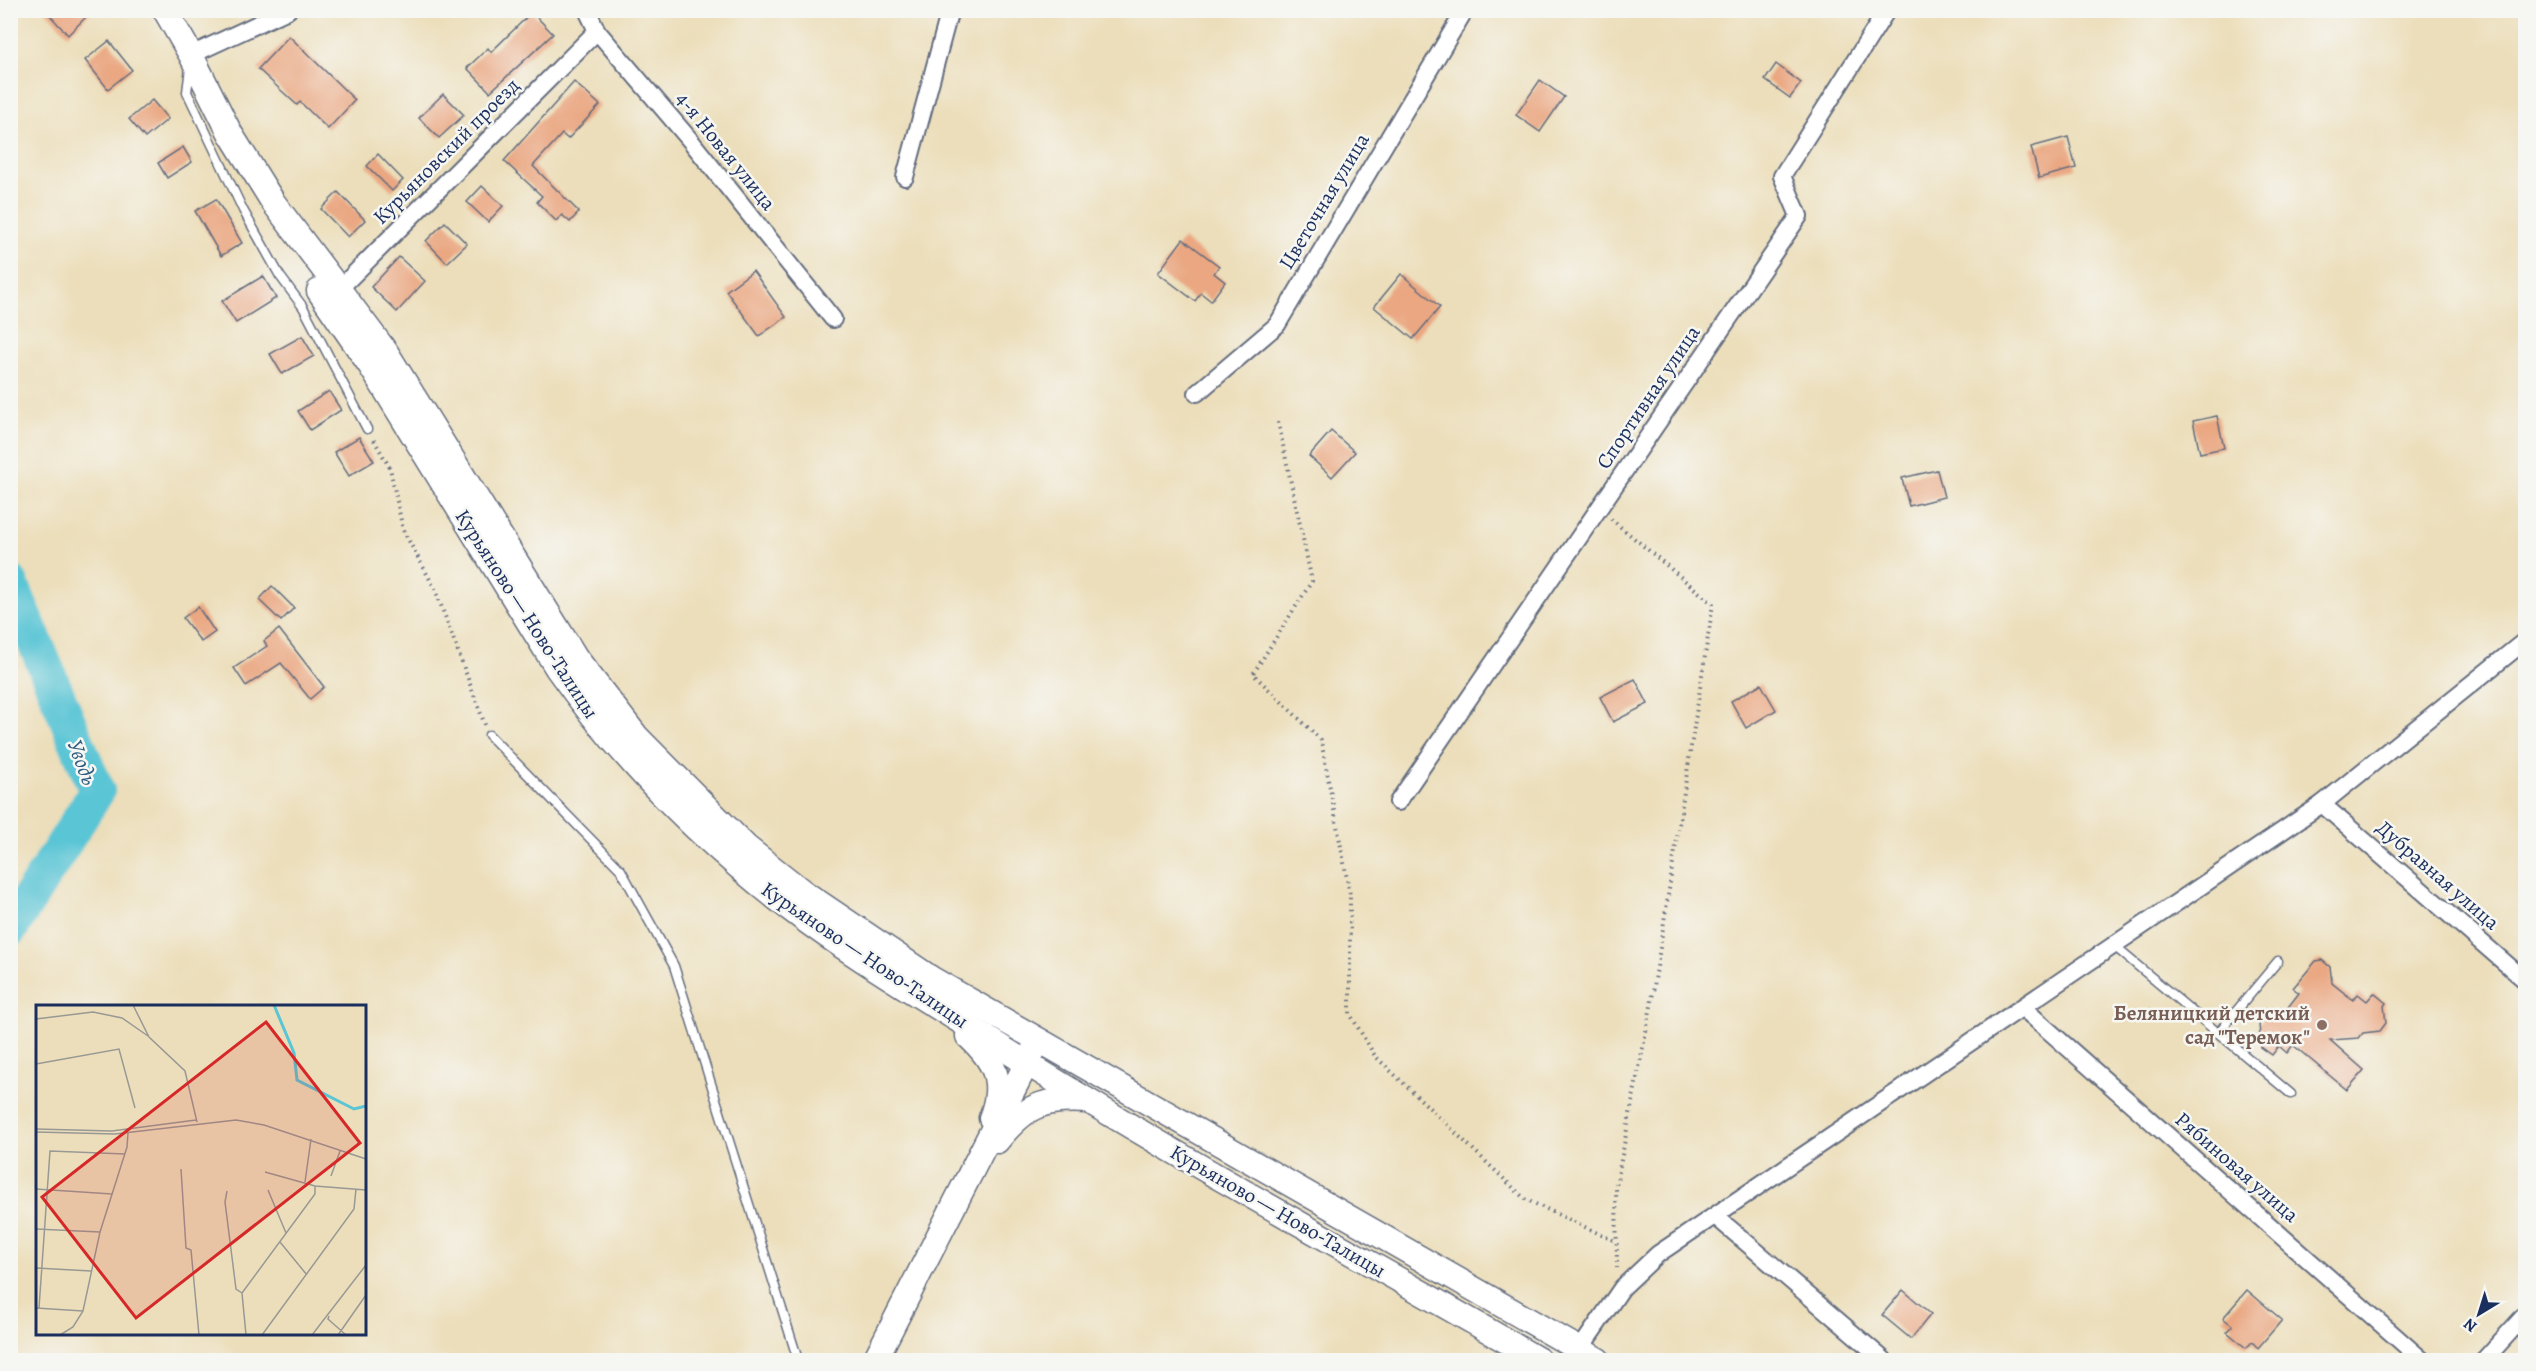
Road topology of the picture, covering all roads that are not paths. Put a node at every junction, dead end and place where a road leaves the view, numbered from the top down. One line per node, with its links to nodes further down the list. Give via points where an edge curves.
1 (165, 10): 8 (main road)
2 (288, 10): 8 (street)
3 (587, 10): 7 (street, 4-я Новая улица)
4 (950, 10): 9 (street)
5 (1465, 10): 12 (street, Цветочная улица, via 1276,325)
6 (1887, 10): 16 (street, Спортивная улица, via 1782,176 1799,216)
7 (597, 31): 10 (street, Курьяновский проезд); 11 (street, 4-я Новая улица)
8 (191, 55): 10 (main road, via 230,133); 13 (lane, via 187,93 243,210 280,276 303,307)
9 (905, 177)
10 (332, 296): 21 (main road, Курьяново — Ново-Талицы, via 370,365 557,668 621,753 741,869 828,935); 24 (main road, Курьяново — Ново-Талицы, via 386,352 576,658 644,745 746,847 803,892 932,979)
11 (833, 319)
12 (1197, 393)
13 (367, 429)
14 (2526, 640): 17 (street)
15 (489, 735): 32 (lane, via 621,870 674,966)
16 (1398, 802)
17 (2322, 804): 18 (street); 20 (street, Дубравная улица)
18 (2114, 946): 22 (street); 23 (lane)
19 (2278, 962): 23 (lane)
20 (2526, 981)
21 (922, 997): 25 (main road, Курьяново — Ново-Талицы); 28 (main road, via 981,1048 997,1074 995,1108)
22 (2023, 1008): 29 (street); 36 (street, Рябиновая улица)
23 (2218, 1033): 26 (lane)
24 (1040, 1039): 25 (main road); 31 (main road, Курьяново — Ново-Талицы)
25 (1027, 1064): 27 (main road, Курьяново — Ново-Талицы); 28 (main road)
26 (2291, 1094)
27 (1090, 1101): 28 (main road, via 1059,1099 1028,1110 1011,1124); 34 (main road, Курьяново — Ново-Талицы)
28 (968, 1179): 33 (main road)
29 (1715, 1216): 31 (street, via 1658,1254 1622,1288); 35 (street)
30 (2526, 1314): 37 (street)
31 (1589, 1355)
32 (798, 1360)
33 (875, 1360)
34 (1539, 1360)
35 (1884, 1360)
36 (2422, 1360)
37 (2484, 1360)

